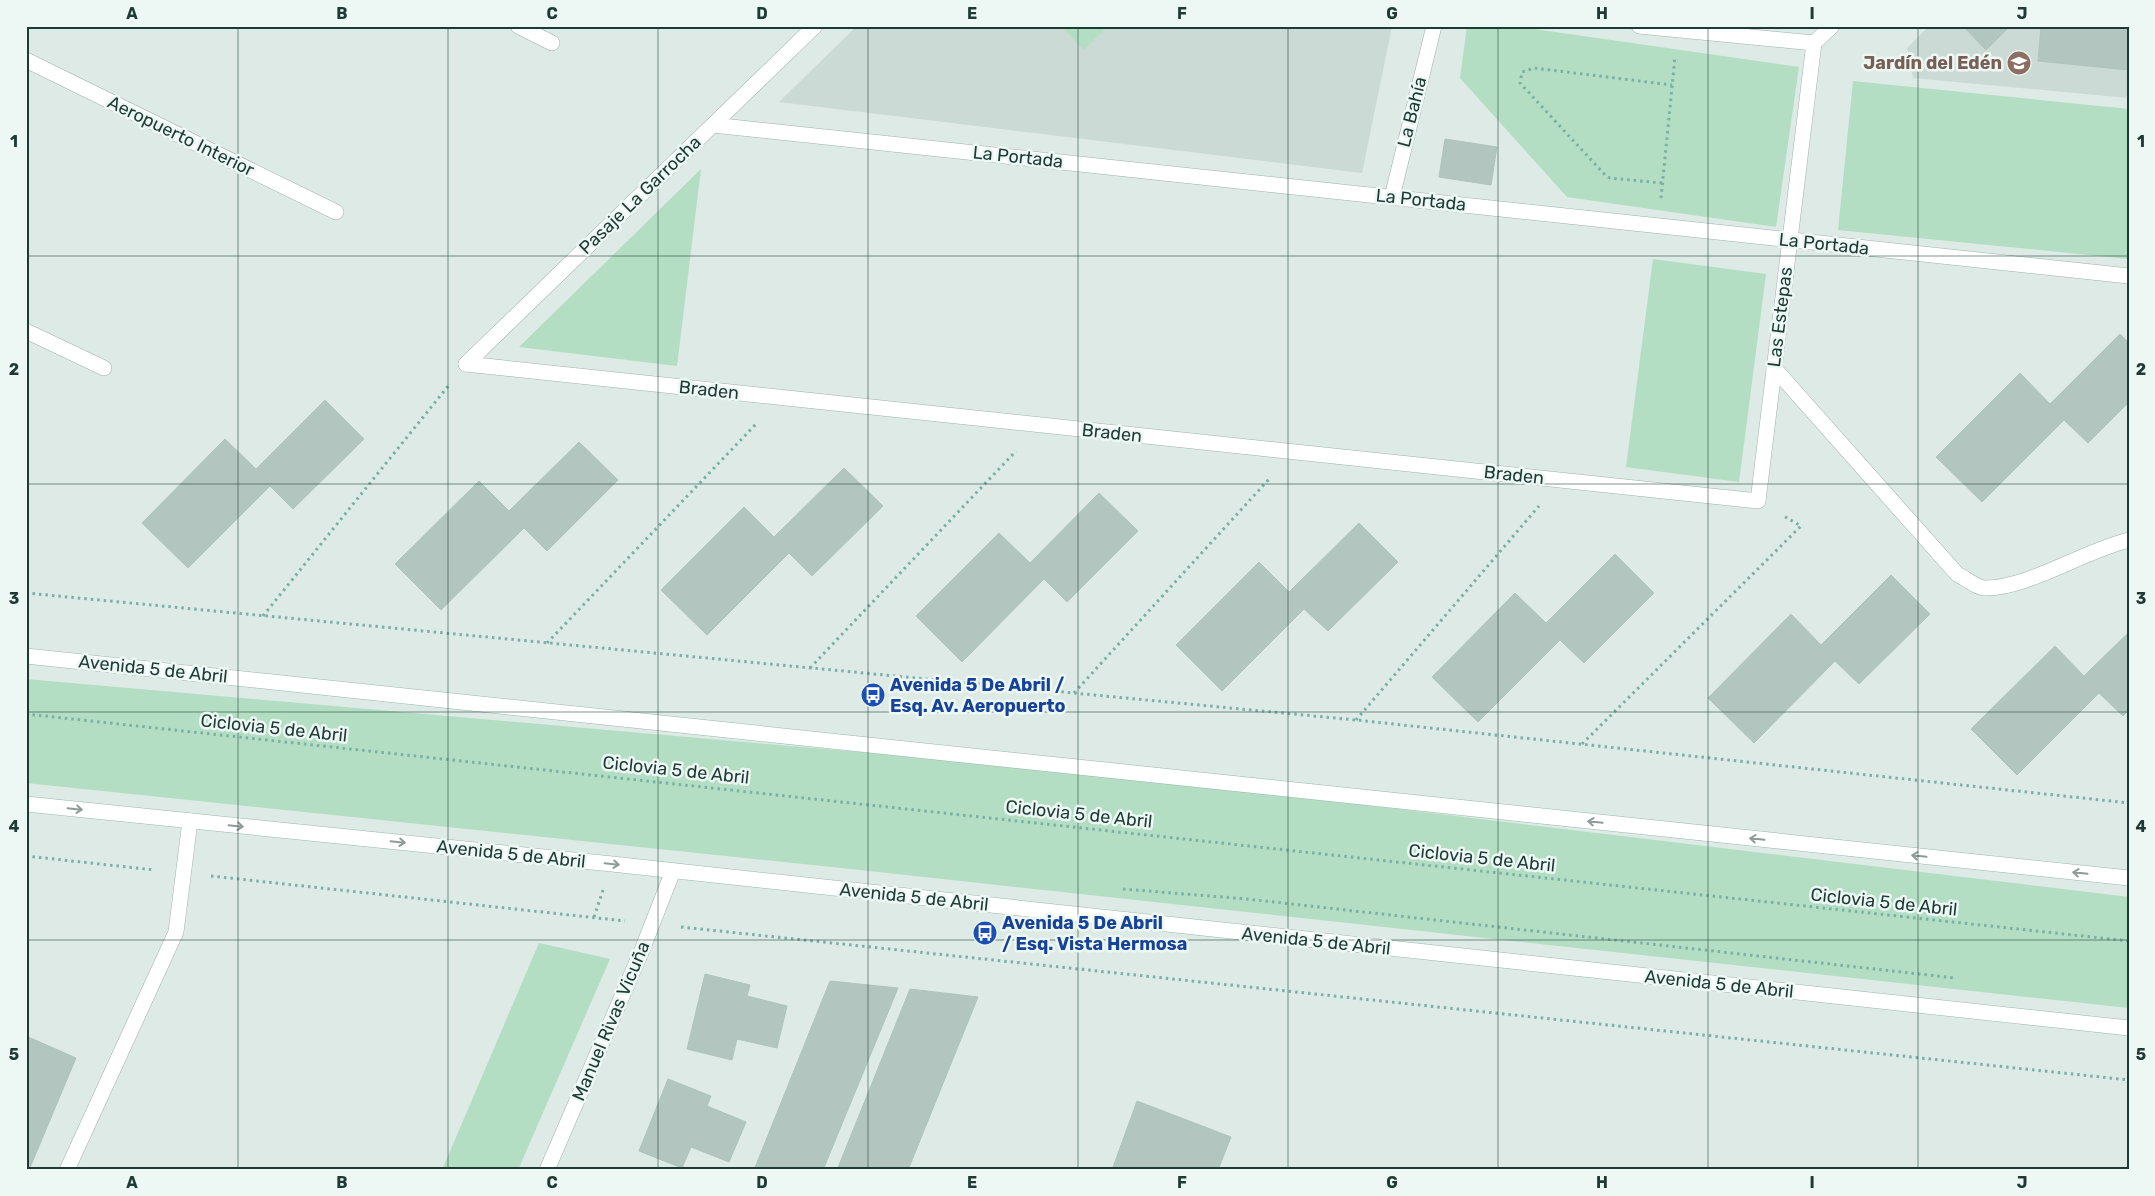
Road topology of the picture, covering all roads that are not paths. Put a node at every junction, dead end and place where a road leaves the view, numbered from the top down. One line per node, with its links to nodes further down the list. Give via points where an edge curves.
1 (518, 26): 6 (street)
2 (814, 26): 9 (street, Pasaje La Garrocha)
3 (1434, 26): 10 (street, La Bahía)
4 (1639, 26): 7 (street)
5 (1832, 26): 7 (street)
6 (552, 43)
7 (1814, 43): 12 (street, Las Estepas)
8 (26, 60): 11 (street, Aeropuerto Interior)
9 (713, 125): 10 (street, La Portada); 15 (street, Pasaje La Garrocha)
10 (1392, 197): 12 (street, La Portada)
11 (336, 212)
12 (1789, 240): 13 (street, La Portada); 17 (street, Las Estepas)
13 (2129, 276)
14 (26, 331): 16 (street)
15 (466, 364): 18 (street, Braden)
16 (104, 368)
17 (1774, 368): 18 (street, Las Estepas); 19 (street, via 1957,574 1983,588 2042,574 2095,550)
18 (1758, 501)
19 (2129, 540)
20 (26, 656): 24 (street, Avenida 5 de Abril, one-way to 20)
21 (26, 804): 22 (street, Avenida 5 de Abril, one-way to 22)
22 (190, 821): 23 (street, Avenida 5 de Abril, one-way to 23); 26 (street, via 176,932)
23 (673, 871): 25 (street, Avenida 5 de Abril); 27 (street, Manuel Rivas Vicuña)
24 (2129, 878)
25 (2129, 1028)
26 (67, 1170)
27 (547, 1170)

